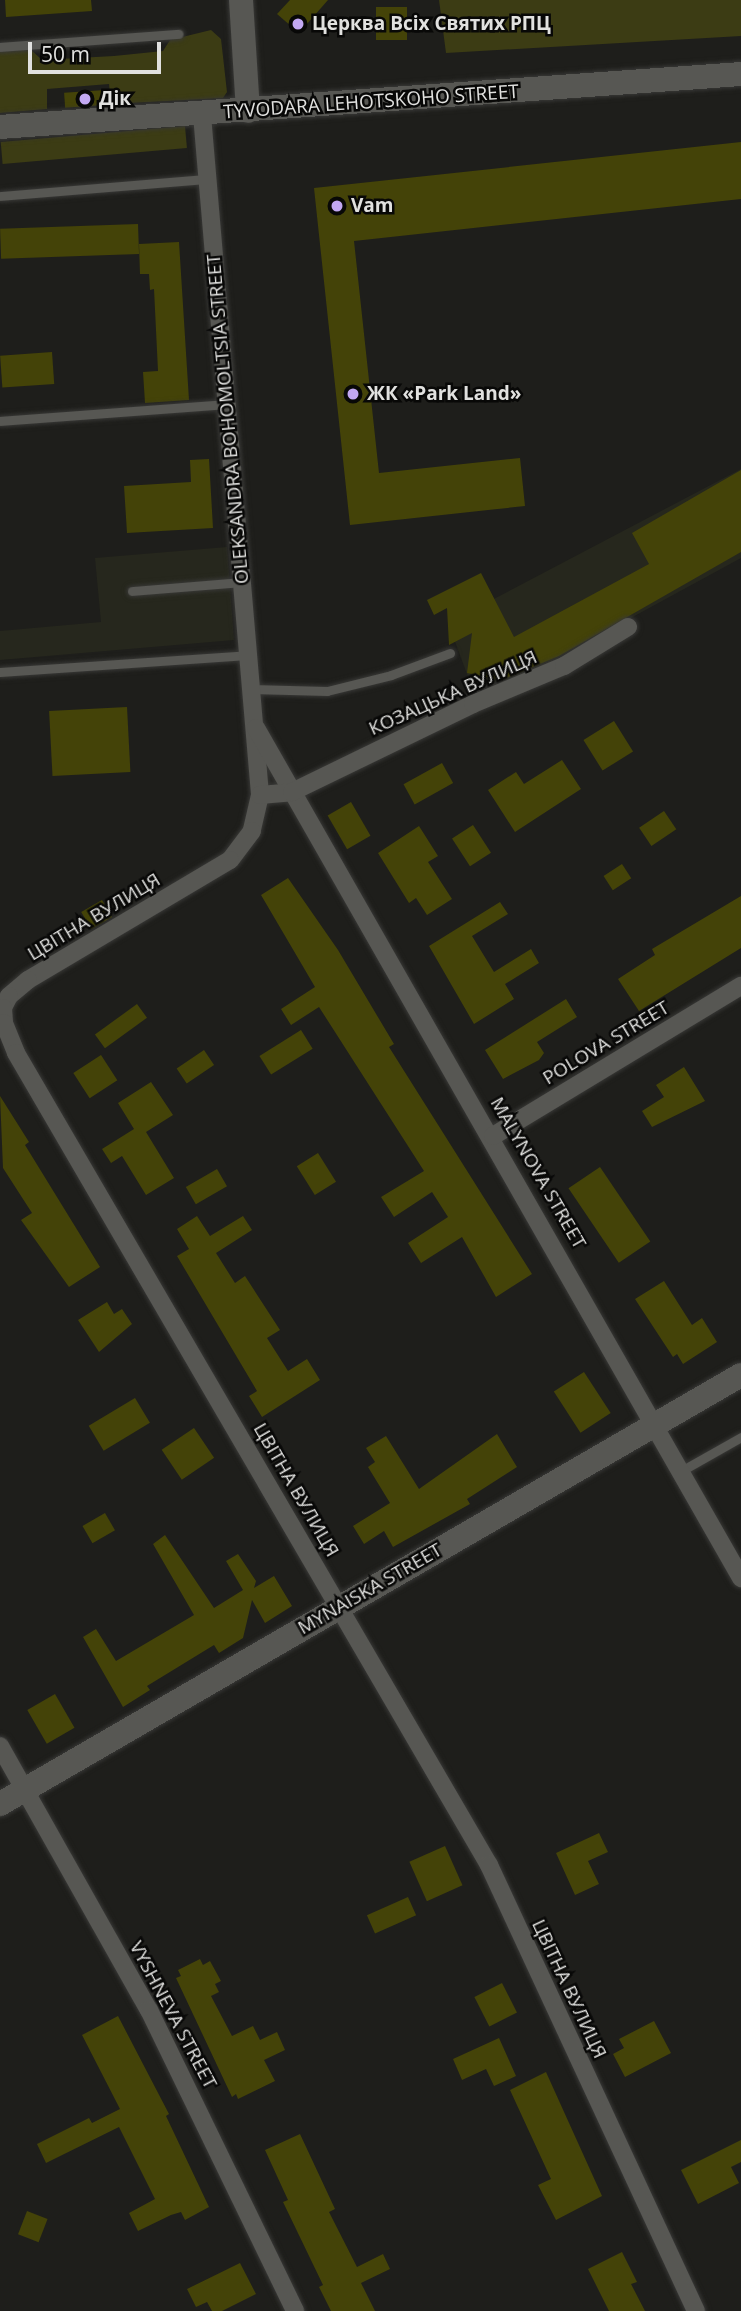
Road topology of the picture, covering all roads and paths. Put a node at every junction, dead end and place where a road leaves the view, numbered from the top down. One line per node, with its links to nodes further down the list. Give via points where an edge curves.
1 (241, 0): 5 (street)
2 (179, 34): 3 (lane)
3 (0, 47)
4 (741, 74): 5 (street, TYVODARA LEHOTSKOHO STREET)
5 (248, 111): 6 (street, TYVODARA LEHOTSKOHO STREET)
6 (202, 116): 7 (street, TYVODARA LEHOTSKOHO STREET); 8 (street, OLEKSANDRA BOHOMOLTSIA STREET)
7 (0, 127)
8 (207, 178): 9 (lane); 10 (street, OLEKSANDRA BOHOMOLTSIA STREET)
9 (0, 196)
10 (226, 404): 11 (lane); 12 (street, OLEKSANDRA BOHOMOLTSIA STREET)
11 (0, 421)
12 (241, 582): 13 (lane); 16 (street, OLEKSANDRA BOHOMOLTSIA STREET)
13 (132, 591)
14 (628, 627): 20 (street, КОЗАЦЬКА ВУЛИЦЯ, via 564,666 473,704)
15 (450, 653): 18 (lane, via 391,675 327,691)
16 (247, 655): 17 (lane); 18 (street, OLEKSANDRA BOHOMOLTSIA STREET)
17 (0, 671)
18 (250, 689): 19 (street, OLEKSANDRA BOHOMOLTSIA STREET)
19 (253, 722): 20 (street, MALYNOVA STREET); 21 (street, ЦВІТНА ВУЛИЦЯ)
20 (292, 792): 21 (street); 23 (street, MALYNOVA STREET)
21 (260, 795): 29 (street, ЦВІТНА ВУЛИЦЯ, via 252,831 230,860 28,981 9,996 3,1008 4,1023 16,1053)
22 (741, 986): 23 (street, POLOVA STREET)
23 (493, 1136): 25 (street, MALYNOVA STREET, via 643,1399)
24 (741, 1376): 25 (street, MYNAISKA STREET)
25 (653, 1427): 27 (street, MALYNOVA STREET); 29 (street, MYNAISKA STREET)
26 (741, 1437): 27 (lane)
27 (681, 1471): 28 (street, MALYNOVA STREET)
28 (741, 1578)
29 (340, 1606): 31 (street, MYNAISKA STREET); 34 (street, ЦВІТНА ВУЛИЦЯ, via 489,1865)
30 (0, 1746): 31 (street, VYSHNEVA STREET)
31 (24, 1790): 32 (street, MYNAISKA STREET); 33 (street, VYSHNEVA STREET, via 149,2010)
32 (0, 1804)
33 (295, 2311)
34 (696, 2311)

